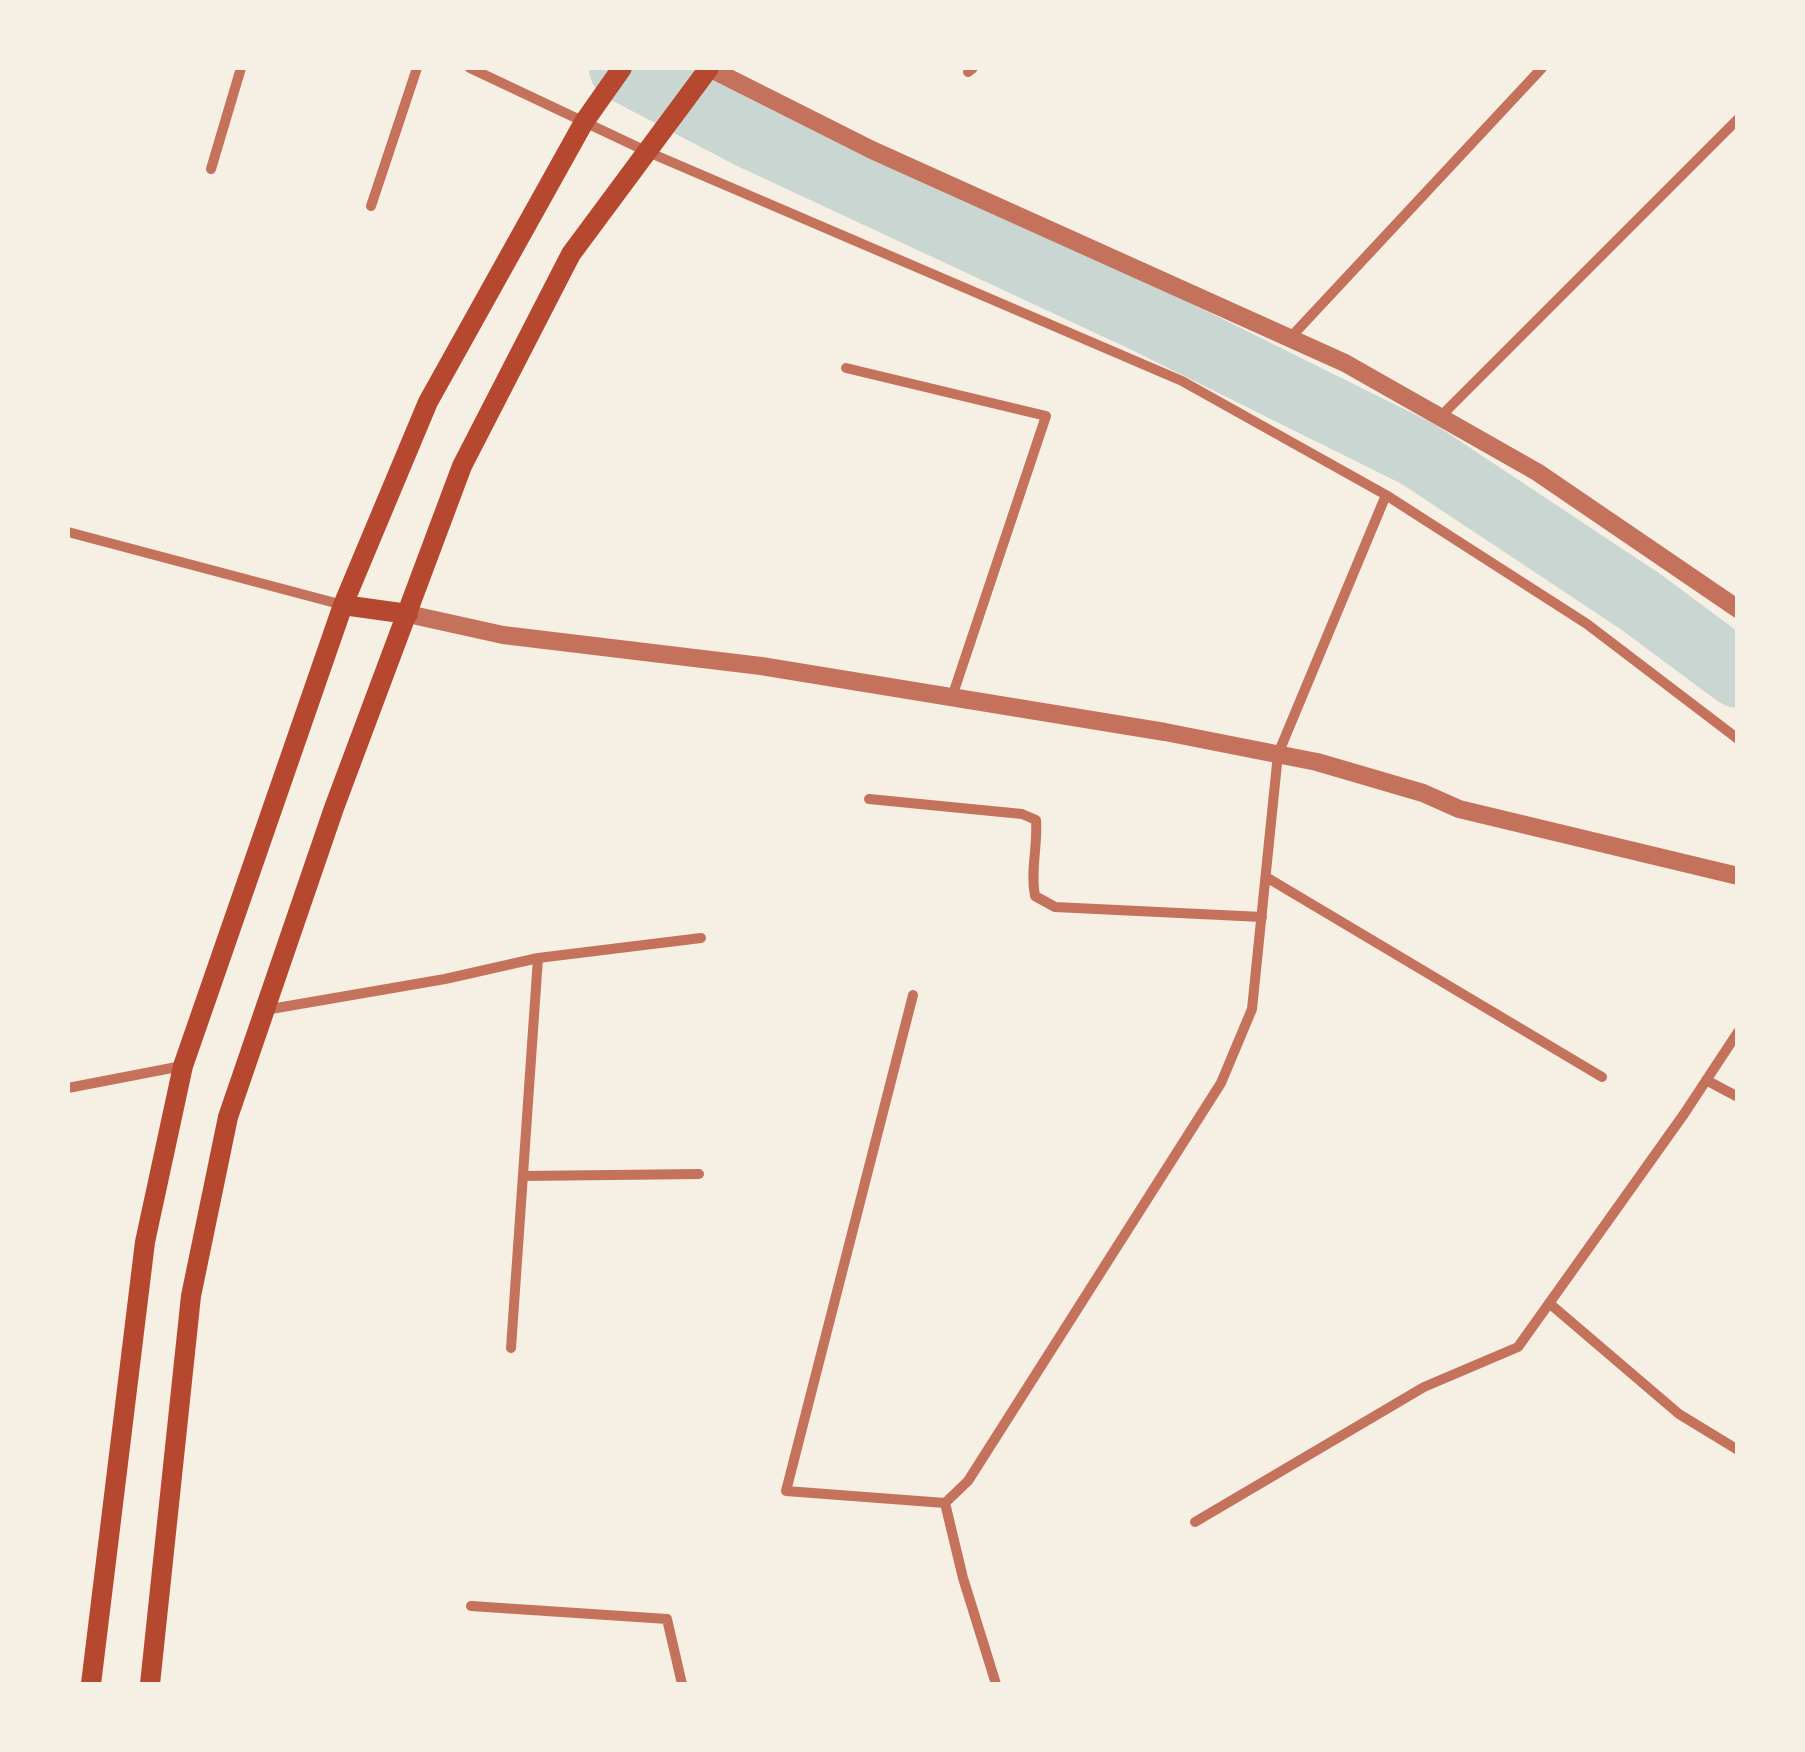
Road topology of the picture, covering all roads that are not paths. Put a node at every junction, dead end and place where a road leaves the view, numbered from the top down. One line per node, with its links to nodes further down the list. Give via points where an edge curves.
1 (241, 68): 10 (street)
2 (417, 68): 11 (street)
3 (470, 68): 7 (street)
4 (622, 68): 7 (main road)
5 (1542, 68): 12 (street)
6 (706, 71): 9 (main road); 12 (street)
7 (589, 115): 9 (street); 17 (main road, via 428,402)
8 (1738, 119): 14 (street)
9 (648, 152): 15 (street, via 1182,381); 19 (main road, via 570,254 462,466)
10 (210, 169)
11 (371, 206)
12 (1290, 338): 14 (street)
13 (846, 368): 20 (street, via 1046,416)
14 (1440, 417): 18 (street, via 1538,472)
15 (1386, 496): 21 (street, via 1587,624); 22 (street)
16 (68, 532): 17 (street)
17 (343, 604): 19 (main road); 32 (main road)
18 (1738, 609)
19 (408, 614): 20 (street, via 503,635); 30 (main road)
20 (952, 697): 22 (street)
21 (1738, 739)
22 (1278, 754): 24 (street, via 1459,809); 25 (street)
23 (869, 799): 26 (street, via 1036,820 1035,896 1055,907)
24 (1738, 876)
25 (1266, 877): 26 (street); 33 (street)
26 (1262, 917): 42 (street, via 1252,1008 1221,1084 968,1481)
27 (701, 938): 28 (street)
28 (538, 958): 30 (street); 38 (street)
29 (912, 996): 42 (street, via 786,1491)
30 (264, 1010): 46 (main road, via 228,1117 191,1296)
31 (1738, 1032): 34 (street)
32 (183, 1066): 35 (street); 45 (main road, via 144,1242)
33 (1602, 1077)
34 (1706, 1080): 36 (street); 39 (street)
35 (68, 1088)
36 (1738, 1096)
37 (699, 1174): 38 (street)
38 (523, 1176): 40 (street)
39 (1549, 1304): 41 (street, via 1680,1414); 43 (street, via 1518,1347 1424,1387)
40 (511, 1348)
41 (1738, 1450)
42 (945, 1503): 48 (street)
43 (1195, 1522)
44 (472, 1606): 47 (street, via 668,1618)
45 (91, 1684)
46 (150, 1684)
47 (682, 1684)
48 (996, 1684)

